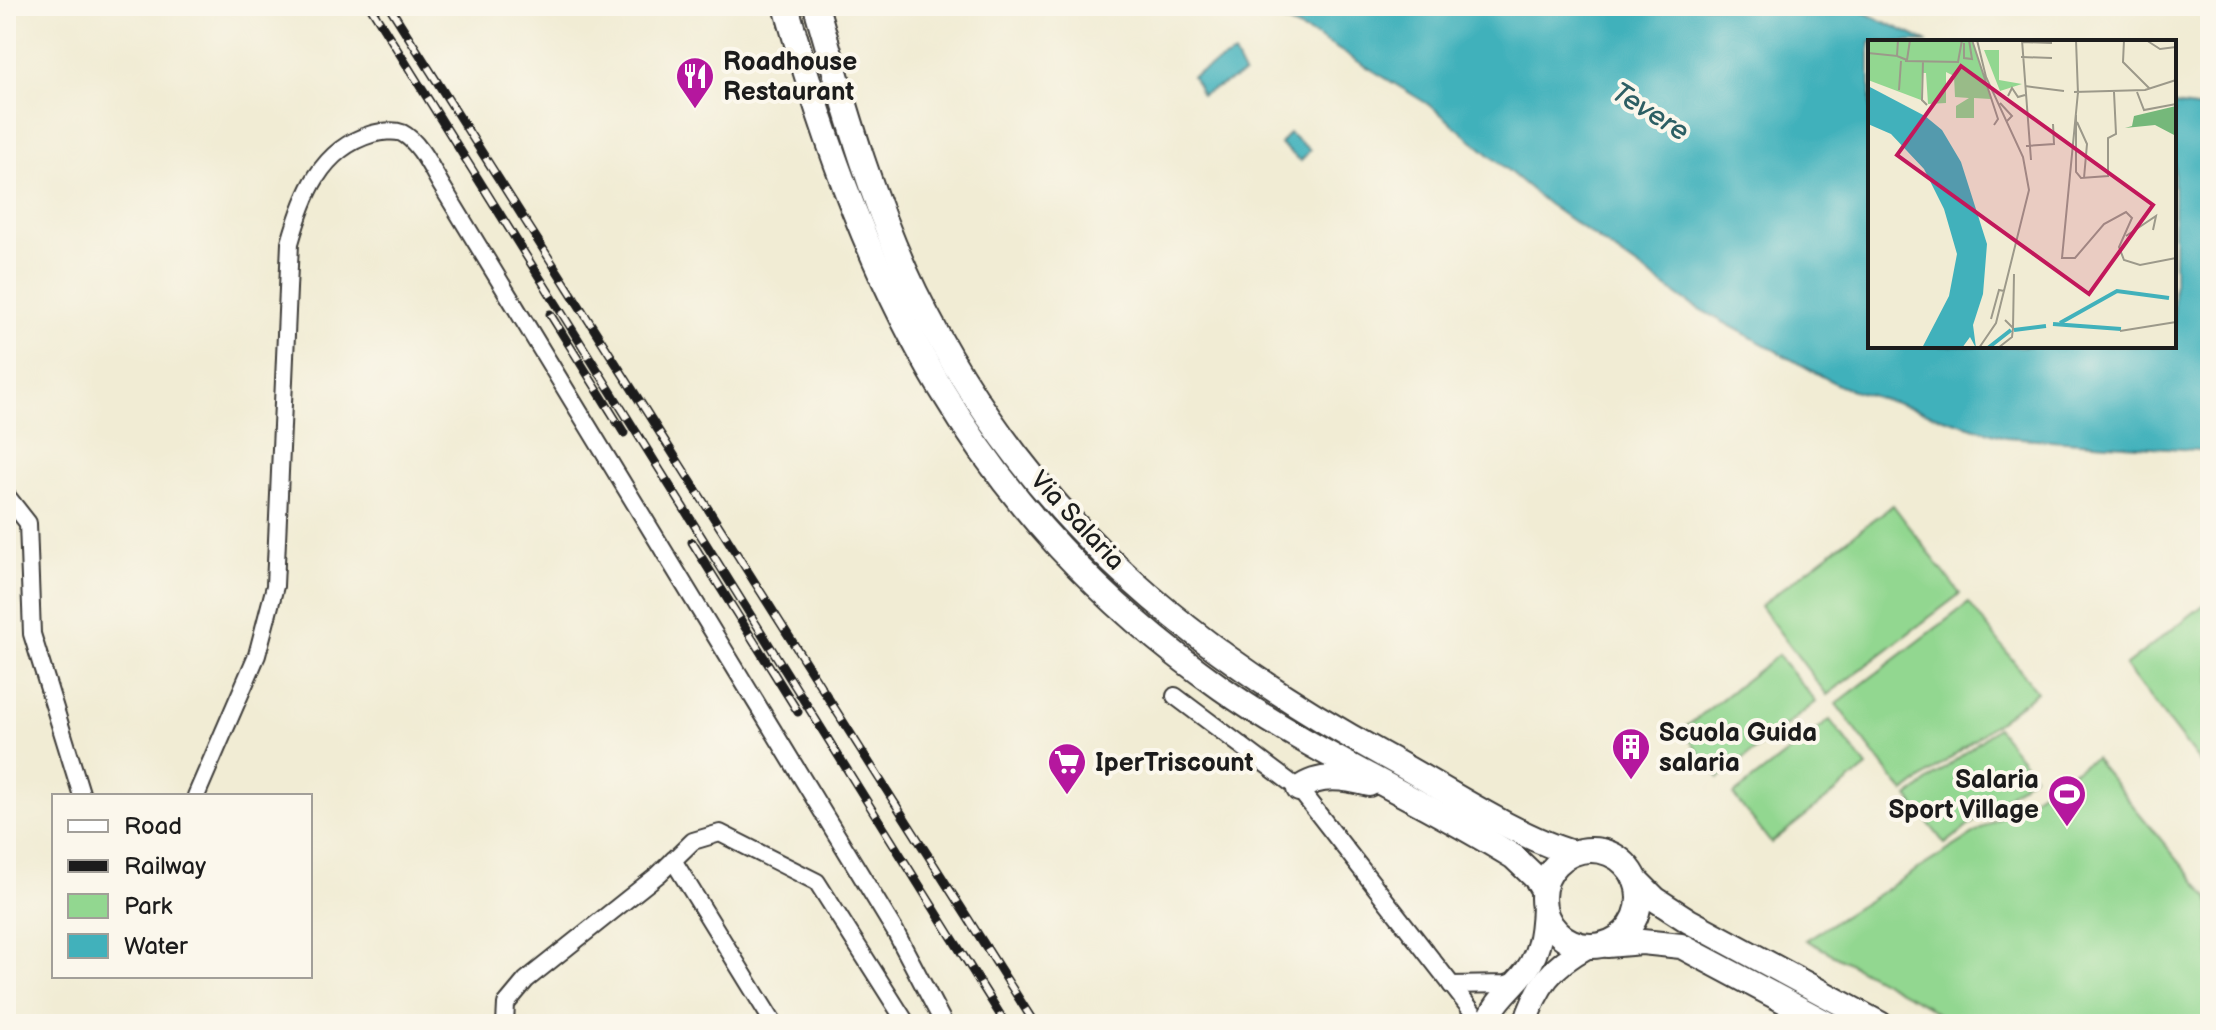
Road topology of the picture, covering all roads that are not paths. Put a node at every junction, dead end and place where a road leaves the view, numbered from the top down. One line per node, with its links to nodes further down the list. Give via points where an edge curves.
1 (786, 6): 6 (main road, Via Salaria, via 842,187 877,272 921,358 991,465 1086,574 1181,658 1292,734)
2 (816, 6): 9 (main road, Via Salaria, via 868,179 914,290 979,404 1062,511 1164,611 1252,678 1329,725)
3 (6, 495): 7 (street, via 28,523 32,634)
4 (1175, 696): 5 (street)
5 (1299, 789): 6 (main road, via 1330,778); 15 (street)
6 (1399, 792): 12 (main road, Via Salaria, via 1514,857 1536,878)
7 (81, 794)
8 (197, 794): 19 (street, via 257,655 275,586 290,243 301,204 317,172 339,152 360,138 401,132 443,188 895,931)
9 (1573, 853): 11 (main road, via 1604,851 1620,858); 12 (main road, via 1548,875)
10 (673, 860): 16 (street, via 526,980 506,1004); 17 (street); 18 (street, via 693,841 720,833 811,877 831,899)
11 (1635, 879): 13 (main road, via 1639,908 1632,925 1620,937); 23 (main road, via 1689,921)
12 (1543, 899): 13 (main road, via 1557,933); 14 (street, via 1537,953)
13 (1596, 946): 21 (street, via 1558,963 1545,978); 22 (main road, via 1681,946)
14 (1520, 979): 15 (street); 20 (street, via 1503,993)
15 (1451, 985): 20 (street)
16 (505, 1024)
17 (774, 1024)
18 (907, 1024)
19 (944, 1024)
20 (1484, 1024)
21 (1525, 1024)
22 (1828, 1024)
23 (1880, 1024)

